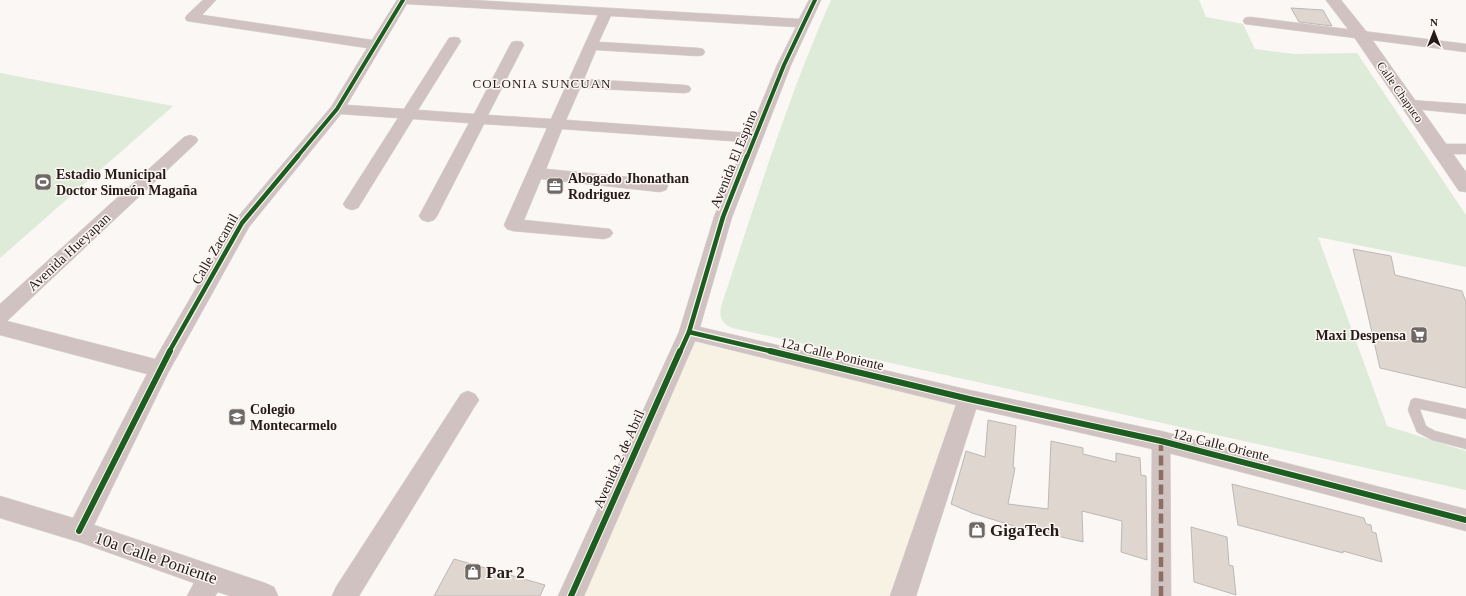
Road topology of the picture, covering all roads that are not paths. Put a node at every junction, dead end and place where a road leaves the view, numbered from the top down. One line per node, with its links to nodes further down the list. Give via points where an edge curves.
1 (210, 0): 10 (street, via 192,18)
2 (403, 0): 5 (street); 10 (street, Calle Zacamil)
3 (815, 0): 7 (street, Avenida El Espino)
4 (1333, 0): 8 (street, Calle Chapuco)
5 (606, 12): 7 (street); 12 (street)
6 (1250, 21): 8 (street)
7 (804, 23): 23 (street, Avenida El Espino)
8 (1360, 34): 13 (street); 17 (street, Calle Chapuco)
9 (454, 41): 20 (street)
10 (376, 45): 18 (street, Calle Zacamil)
11 (517, 45): 21 (street)
12 (591, 46): 14 (street); 15 (street)
13 (1466, 48)
14 (698, 52)
15 (574, 83): 16 (street); 22 (street)
16 (684, 89)
17 (1409, 106): 19 (street); 25 (street, Calle Chapuco)
18 (337, 109): 20 (street); 36 (street, Calle Zacamil, via 242,223)
19 (1466, 109)
20 (408, 114): 21 (street); 30 (street)
21 (478, 119): 22 (street); 31 (street)
22 (556, 124): 23 (street); 27 (street)
23 (755, 138): 35 (street, Avenida El Espino, via 723,217)
24 (190, 140): 33 (street, Avenida Hueyapan)
25 (1439, 149): 26 (street); 29 (street, Calle Chapuco)
26 (1466, 150)
27 (535, 173): 28 (street); 32 (street, via 513,225)
28 (660, 186)
29 (1466, 186)
30 (352, 204)
31 (428, 216)
32 (604, 233)
33 (0, 316)
34 (0, 327): 36 (street)
35 (689, 332): 37 (street, 12a Calle Poniente); 48 (street, Avenida 2 de Abril)
36 (160, 369): 44 (street, Calle Zacamil)
37 (969, 399): 40 (street, 12a Calle Oriente); 49 (street)
38 (468, 400): 47 (street)
39 (1466, 414): 41 (lane, via 1415,402 1414,410 1421,429 1432,436)
40 (1161, 441): 43 (street, 12a Calle Oriente); 50 (street)
41 (1466, 444)
42 (0, 507): 44 (street, 10a Calle Poniente)
43 (1466, 520)
44 (79, 531): 45 (street, 10a Calle Poniente)
45 (207, 587): 46 (street, 10a Calle Poniente)
46 (265, 596)
47 (344, 596)
48 (571, 596)
49 (903, 596)
50 (1161, 596)

